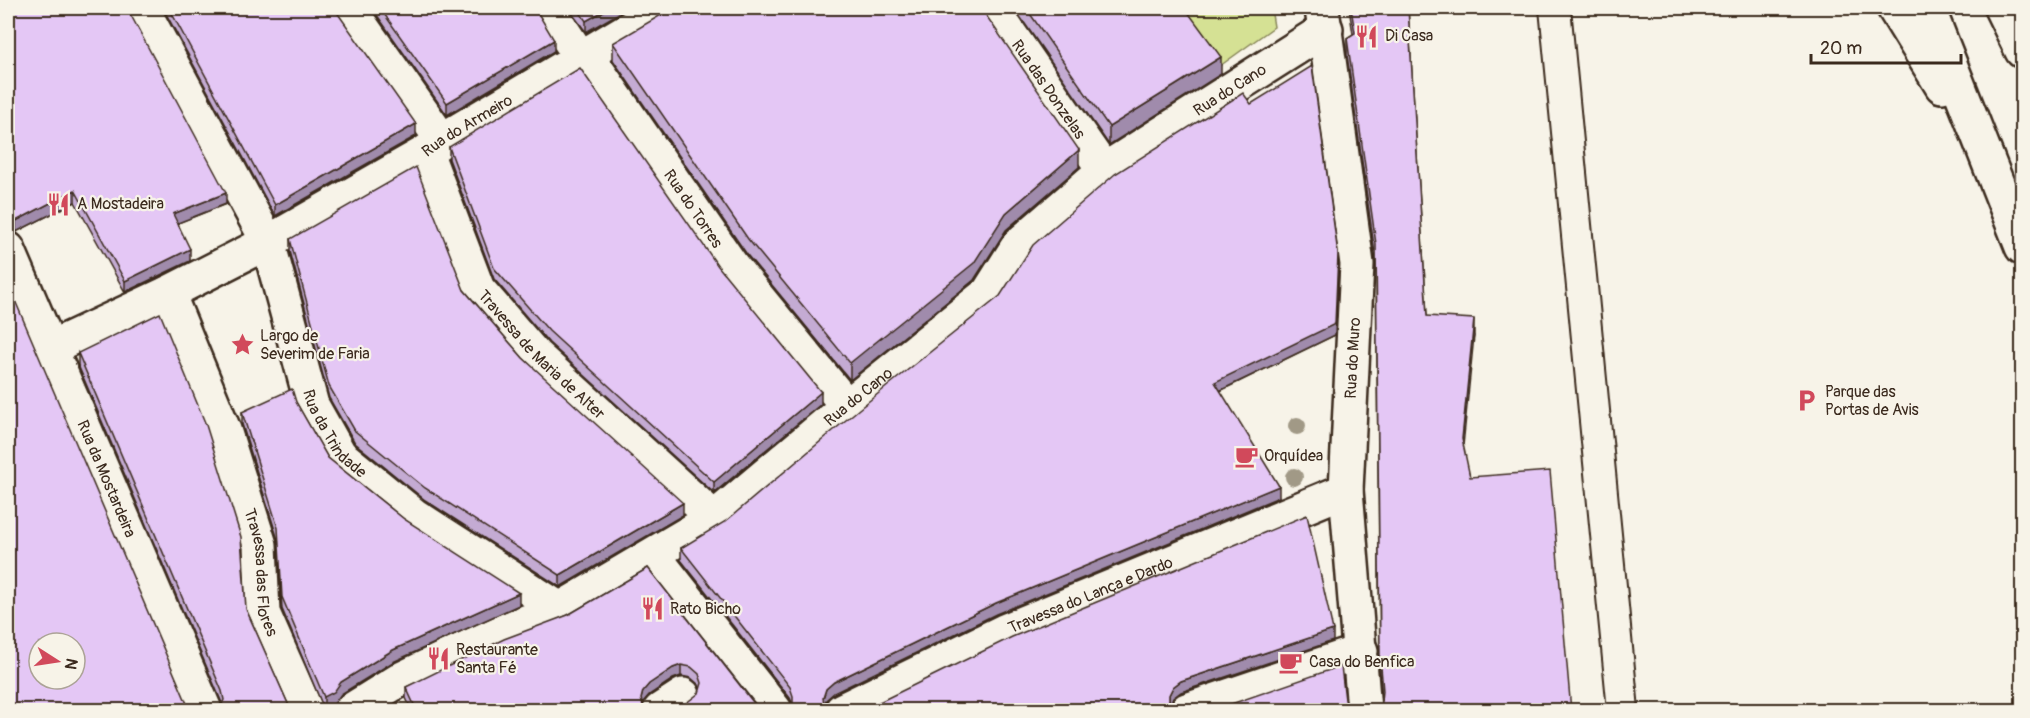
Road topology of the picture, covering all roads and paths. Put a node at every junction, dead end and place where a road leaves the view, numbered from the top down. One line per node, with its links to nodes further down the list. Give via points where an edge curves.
1 (142, 8): 16 (street, Rua da Trindade)
2 (349, 8): 13 (street, Travessa de Maria de Alter)
3 (548, 8): 12 (street, Rua do Torres)
4 (664, 8): 12 (street, Rua do Armeiro)
5 (992, 8): 15 (street, Rua das Donzelas)
6 (1554, 8): 35 (lane)
7 (1894, 8): 14 (street)
8 (1928, 8): 14 (street)
9 (2001, 8): 11 (street)
10 (1324, 18): 15 (street, Rua do Cano); 22 (street, Rua do Muro, via 1358,264)
11 (2022, 51)
12 (581, 58): 13 (street, Rua do Armeiro); 21 (street, Rua do Torres, via 596,68 733,267)
13 (434, 146): 16 (street, Rua do Armeiro); 23 (street, Travessa de Maria de Alter, via 478,289 536,356)
14 (1991, 167): 17 (street)
15 (1104, 171): 21 (street, Rua do Cano, via 1019,244 988,293)
16 (268, 242): 19 (street); 25 (street, Rua da Trindade, via 312,405 340,455 414,515)
17 (2022, 247)
18 (8, 249): 20 (street, Rua da Mostardeira)
19 (168, 293): 20 (street); 29 (street, Travessa das Flores, via 224,430 260,545 263,613)
20 (51, 347): 28 (street, Rua da Mostardeira)
21 (847, 406): 23 (street, Rua do Cano)
22 (1346, 490): 26 (street, Rua do Muro); 32 (street, Travessa do Lança e Dardo, via 1004,631)
23 (714, 519): 24 (street, Rua do Cano)
24 (654, 556): 25 (street, Rua do Cano); 31 (street)
25 (560, 609): 30 (street, Rua do Cano, via 497,633 401,679)
26 (1361, 651): 27 (street); 34 (street, Rua do Muro)
27 (1224, 703): 33 (street)
28 (205, 711)
29 (306, 711)
30 (351, 711)
31 (774, 711)
32 (842, 711)
33 (1187, 711)
34 (1364, 711)
35 (1623, 711)

